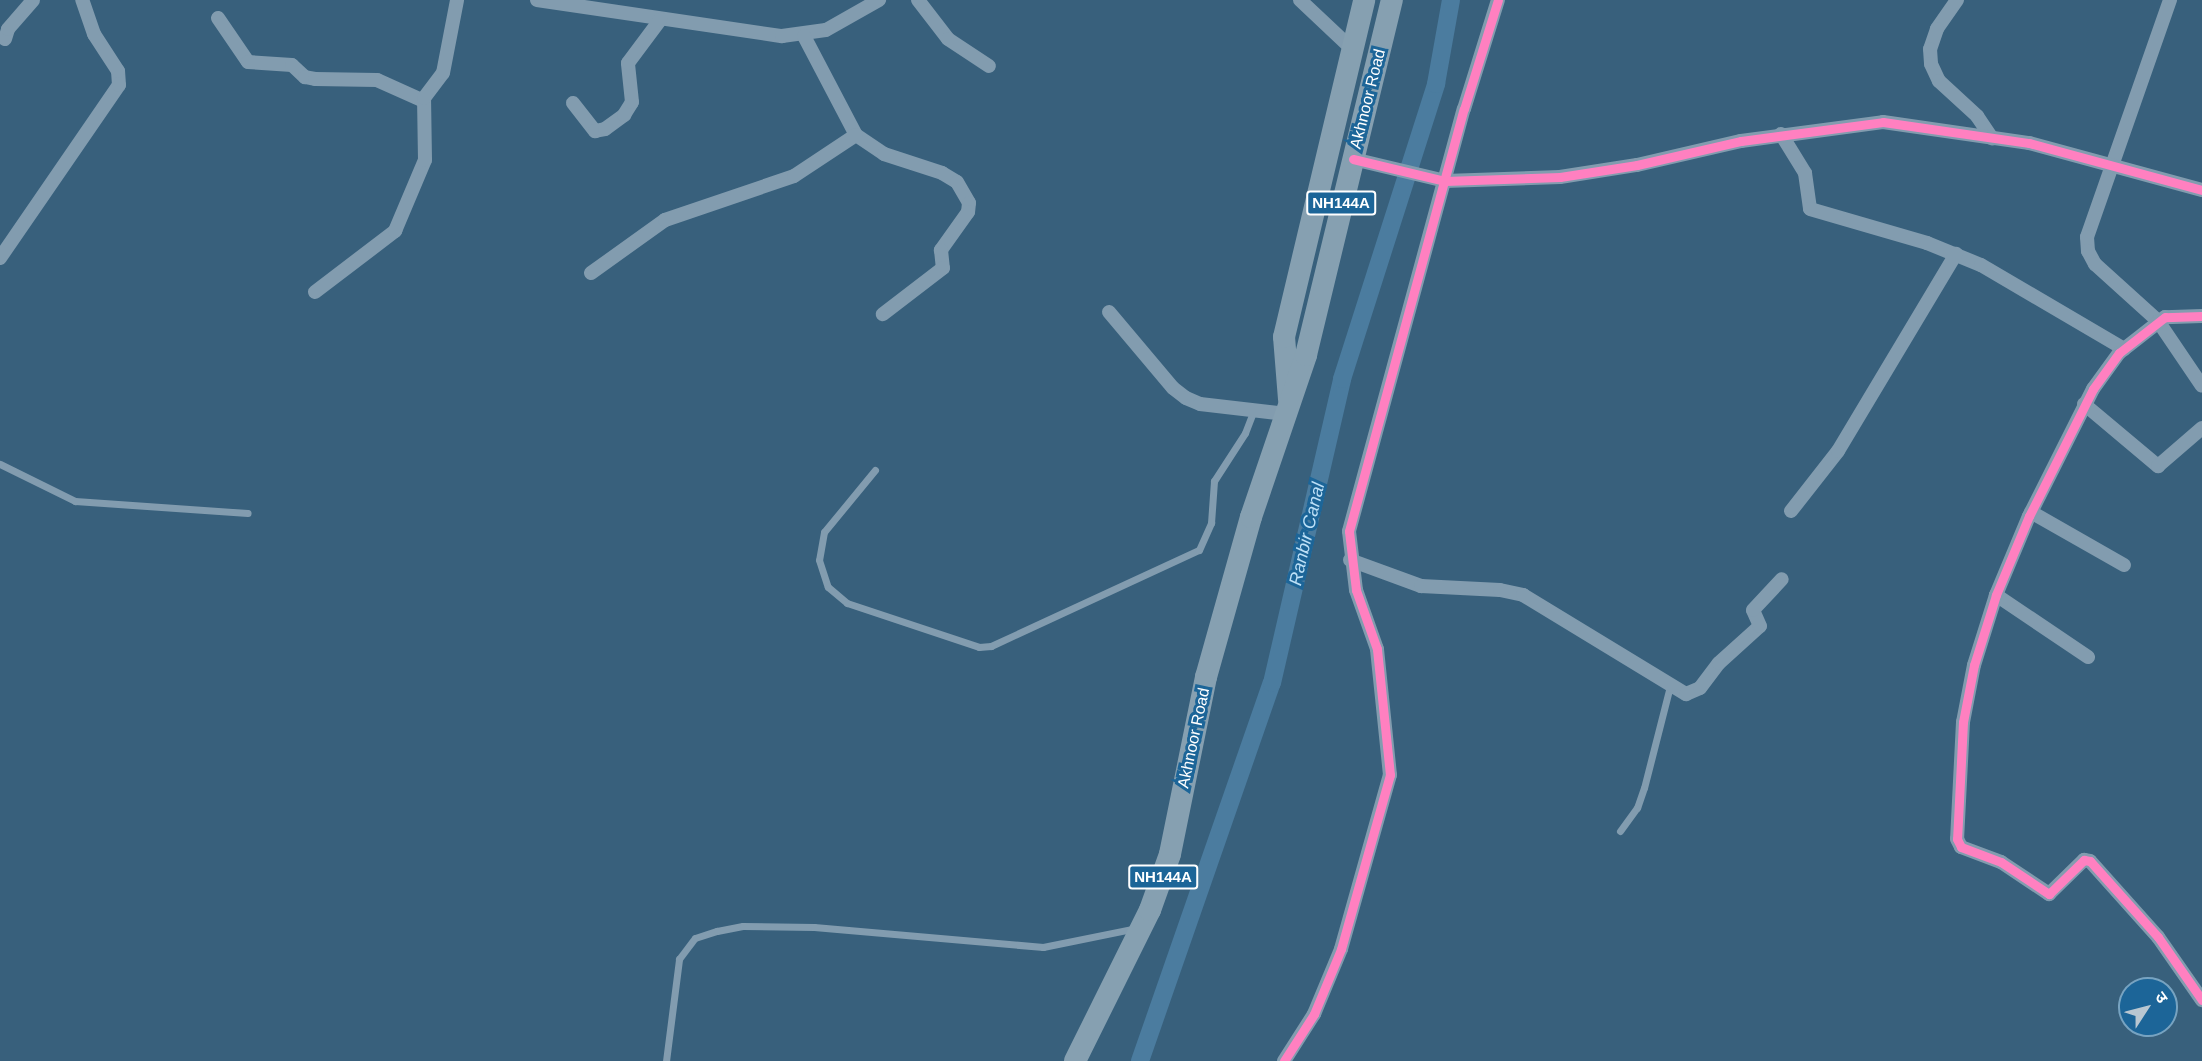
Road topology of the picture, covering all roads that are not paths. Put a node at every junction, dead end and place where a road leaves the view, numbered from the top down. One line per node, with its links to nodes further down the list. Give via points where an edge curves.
1 (33, 0): 16 (street, via 8,29)
2 (82, 0): 29 (street, via 94,34 118,72 119,85)
3 (457, 0): 19 (street, via 443,73)
4 (537, 0): 14 (street)
5 (879, 0): 15 (street, via 826,30)
6 (918, 0): 18 (street, via 948,39)
7 (1300, 0): 17 (street)
8 (1364, 0): 17 (highway, Akhnoor Road / NH144A)
9 (1392, 0): 24 (highway, Akhnoor Road / NH144A)
10 (1498, 0): 26 (street)
11 (1958, 0): 23 (street, via 1936,29 1930,64 1939,81 1977,116)
12 (2165, 3): 25 (street)
13 (218, 18): 19 (street, via 248,62 292,64 310,79 376,80)
14 (660, 20): 15 (street); 20 (street, via 628,63 632,102 624,115 605,129 595,130)
15 (804, 36): 22 (street)
16 (5, 39)
17 (1352, 49): 40 (highway, Akhnoor Road / NH144A, via 1284,337)
18 (989, 66)
19 (424, 101): 31 (street, via 425,160 395,231)
20 (573, 103)
21 (1781, 134): 23 (street, via 1883,122); 26 (street, via 1560,177); 28 (street, via 1805,173 1810,209)
22 (856, 135): 30 (street, via 794,176 665,220); 33 (street, via 884,154 942,173 957,182 969,203 968,212 941,250 943,268)
23 (1992, 138): 25 (street, via 2029,143)
24 (1353, 159): 26 (street, via 1415,177); 40 (highway, Akhnoor Road / NH144A, via 1306,355)
25 (2113, 168): 27 (street); 35 (street, via 2087,237 2088,251 2095,264)
26 (1445, 181): 47 (street, via 1349,531)
27 (2202, 190)
28 (1956, 254): 36 (street, via 2046,300); 44 (street, via 1838,450)
29 (0, 258)
30 (591, 273)
31 (315, 292)
32 (1109, 312): 39 (street, via 1173,388 1186,398 1200,404)
33 (883, 314)
34 (2202, 316): 35 (street, via 2170,315)
35 (2158, 321): 36 (street); 37 (street)
36 (2124, 349): 38 (street)
37 (2202, 386)
38 (2084, 405): 41 (street, via 2158,466); 45 (street)
39 (1254, 410): 40 (street); 43 (lane, via 1245,434 1214,481 1211,523 1200,550 991,646 979,647 847,603 828,587 819,560 824,532)
40 (1288, 410): 54 (highway, Akhnoor Road / NH144A, via 1235,572 1206,677 1170,854)
41 (2202, 428)
42 (0, 464): 46 (lane, via 75,501)
43 (875, 470)
44 (1791, 511)
45 (2031, 512): 48 (street); 50 (street)
46 (248, 513)
47 (1350, 560): 52 (street, via 1421,586 1523,595); 58 (street, via 1377,649 1390,775 1341,949 1314,1014)
48 (2124, 564)
49 (1782, 579): 52 (street, via 1753,610 1760,626 1719,663 1700,688 1686,694)
50 (1996, 595): 51 (street); 55 (street, via 1974,665 1963,722 1958,843 2001,862 2049,894 2084,860 2090,861 2158,937)
51 (2088, 657)
52 (1670, 686): 53 (lane, via 1644,788 1637,808)
53 (1620, 831)
54 (1141, 926): 56 (lane, via 1043,947 814,927 743,926 717,931 695,938 679,959); 57 (highway, Akhnoor Road / NH144A)
55 (2202, 1000)
56 (666, 1061)
57 (1075, 1061)
58 (1284, 1061)

